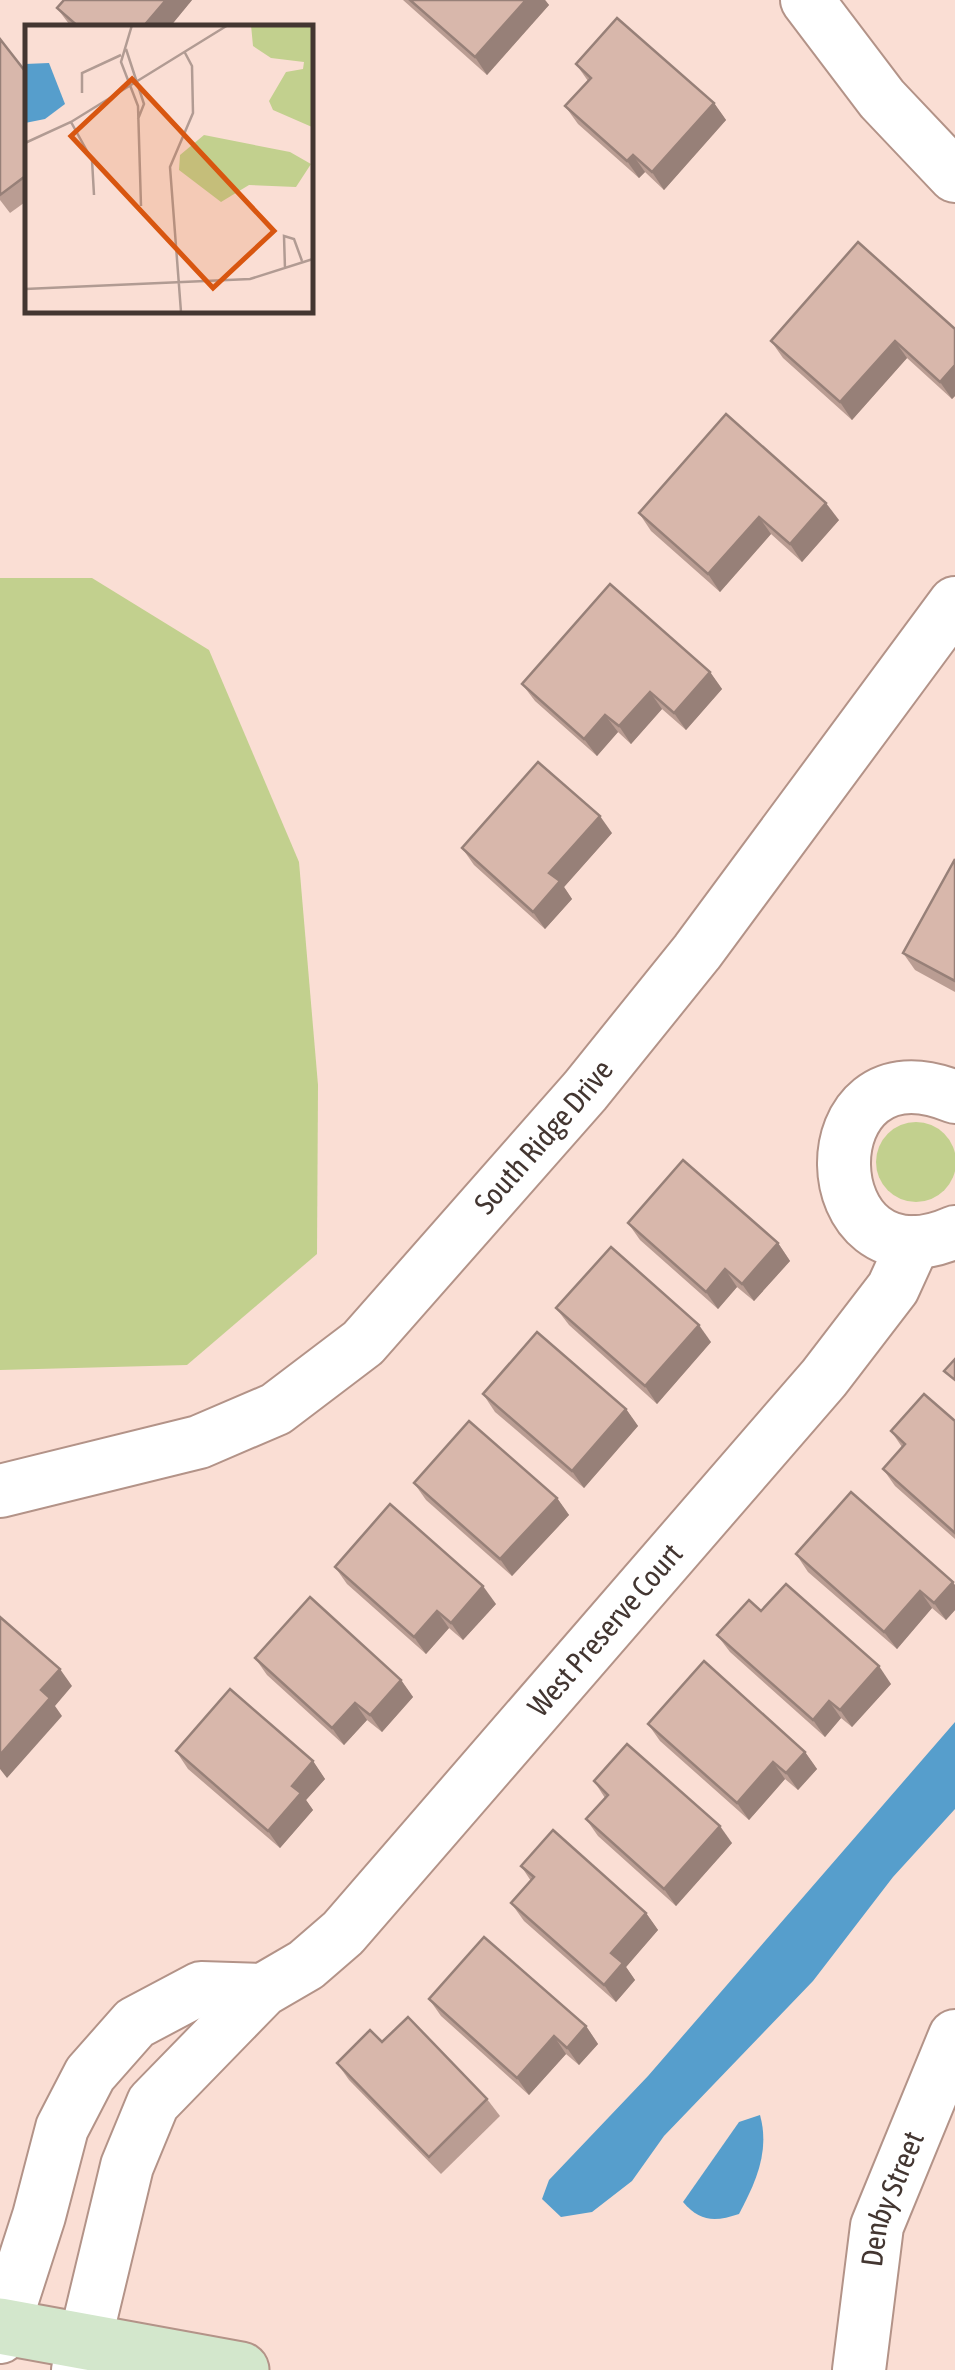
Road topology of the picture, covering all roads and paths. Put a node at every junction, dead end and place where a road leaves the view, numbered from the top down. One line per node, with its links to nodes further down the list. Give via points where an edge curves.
1 (807, 0): 2 (street, via 882,99)
2 (955, 176)
3 (955, 603): 6 (street, South Ridge Drive, via 697,952 585,1091 363,1343 276,1409 199,1442)
4 (955, 1097): 5 (street, West Preserve Court, via 910,1087 885,1094 864,1108 841,1153 846,1191 867,1223 889,1236)
5 (934, 1237): 7 (street, West Preserve Court, via 824,1378 342,1932 306,1966)
6 (0, 1491)
7 (262, 1990): 9 (street, via 201,1988 135,2023 90,2074 62,2128); 10 (street, West Preserve Court, via 153,2102 126,2166)
8 (955, 2036): 12 (street, Denby Street, via 877,2226)
9 (1, 2330): 10 (main road)
10 (83, 2355): 11 (main road)
11 (241, 2370)
12 (859, 2370)

